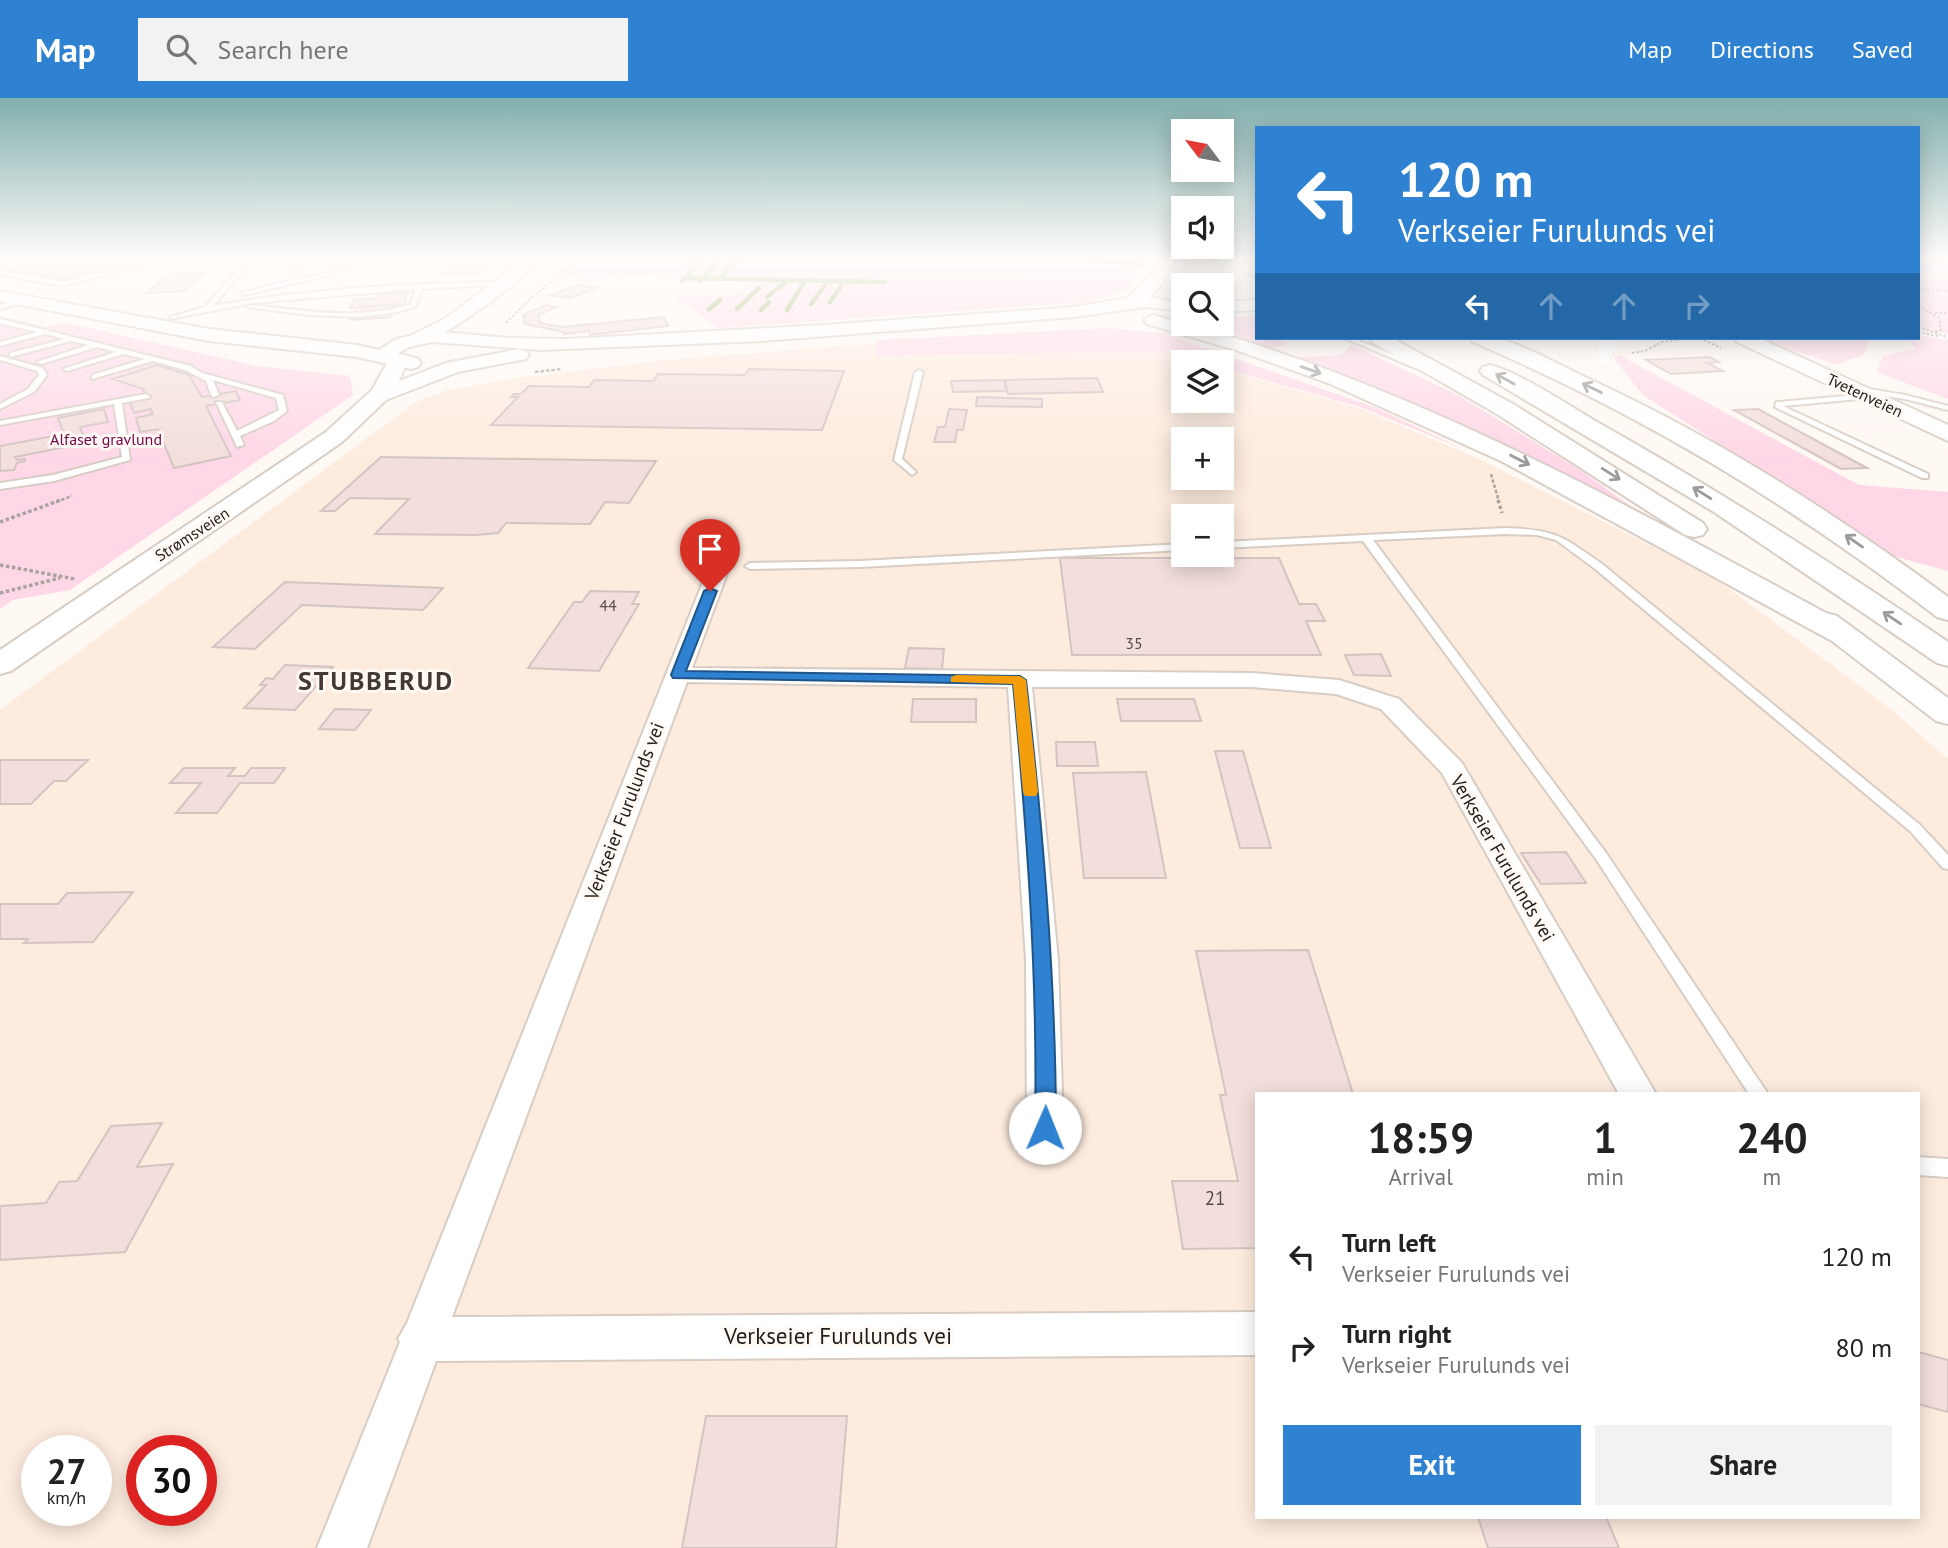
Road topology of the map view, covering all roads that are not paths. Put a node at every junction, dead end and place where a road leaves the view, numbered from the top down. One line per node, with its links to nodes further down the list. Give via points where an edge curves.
1 (19, 326): 9 (lane); 10 (lane)
2 (159, 326): 27 (main road, via 357,351)
3 (223, 326): 13 (main road, via 312,339)
4 (444, 326): 13 (main road)
5 (472, 326): 12 (main road)
6 (866, 326): 12 (main road, via 612,343)
7 (988, 326): 23 (main road)
8 (1193, 326): 56 (main road, one-way to 56, via 1446,424 1559,479)
9 (0, 331)
10 (43, 333): 11 (lane); 17 (lane)
11 (69, 339): 18 (lane); 22 (lane)
12 (467, 339): 13 (main road); 26 (main road, via 474,346 470,351)
13 (415, 340): 27 (main road, via 389,351)
14 (1351, 340): 32 (lane)
15 (1382, 340): 32 (main road)
16 (1748, 340): 36 (main road, Tvetenveien)
17 (0, 344)
18 (96, 346): 21 (lane); 28 (lane)
19 (1611, 346): 43 (main road, via 1604,365 1611,375)
20 (1476, 349): 43 (main road, one-way to 20, via 1560,372); 57 (main road, one-way to 20, via 1838,580)
21 (123, 353): 25 (lane); 29 (lane)
22 (13, 355)
23 (519, 355): 26 (main road); 38 (main road, Strømsveien, via 453,367)
24 (0, 358): 40 (lane, via 40,370 43,375 30,391)
25 (150, 359): 31 (lane); 33 (lane)
26 (449, 359): 27 (main road, via 423,363); 38 (main road, Strømsveien)
27 (392, 360): 38 (main road, Strømsveien, via 391,378)
28 (41, 362)
29 (67, 369)
30 (919, 372): 47 (lane, via 898,460)
31 (202, 375): 34 (lane); 45 (lane, via 280,397 283,411)
32 (1448, 376): 56 (main road, one-way to 56, via 1659,505)
33 (95, 377)
34 (211, 385): 35 (lane); 45 (lane)
35 (197, 387)
36 (1860, 392): 41 (lane); 44 (main road, Tvetenveien); 48 (lane, via 1779,407)
37 (146, 396): 39 (lane)
38 (378, 396): 58 (main road, Strømsveien, via 312,454)
39 (118, 401): 42 (lane); 49 (lane, via 127,458 54,478)
40 (0, 407)
41 (1948, 408)
42 (0, 423)
43 (1676, 429): 55 (main road, one-way to 43, via 1810,510)
44 (1948, 434)
45 (234, 435): 46 (lane)
46 (240, 445)
47 (912, 472)
48 (1925, 475)
49 (0, 486)
50 (1366, 538): 51 (lane); 62 (lane, via 1506,531 1559,538 1798,729 1915,828); 64 (lane, via 1601,856)
51 (1234, 544)
52 (698, 548): 59 (street, Verkseier Furulunds vei, via 718,571)
53 (1171, 548): 54 (lane)
54 (750, 566)
55 (1948, 611)
56 (1847, 637): 61 (main road)
57 (1948, 656)
58 (0, 664)
59 (677, 675): 60 (street, Verkseier Furulunds vei); 69 (street, Verkseier Furulunds vei)
60 (1020, 680): 63 (street, Verkseier Furulunds vei, via 1306,683 1339,687 1390,704 1453,769); 65 (street, via 1032,803)
61 (1948, 714)
62 (1948, 864)
63 (1637, 1092)
64 (1758, 1092)
65 (1045, 1128)
66 (1920, 1166): 67 (lane)
67 (1948, 1168)
68 (1255, 1334): 69 (street, Verkseier Furulunds vei)
69 (420, 1339): 70 (street, Verkseier Furulunds vei)
70 (342, 1548)

